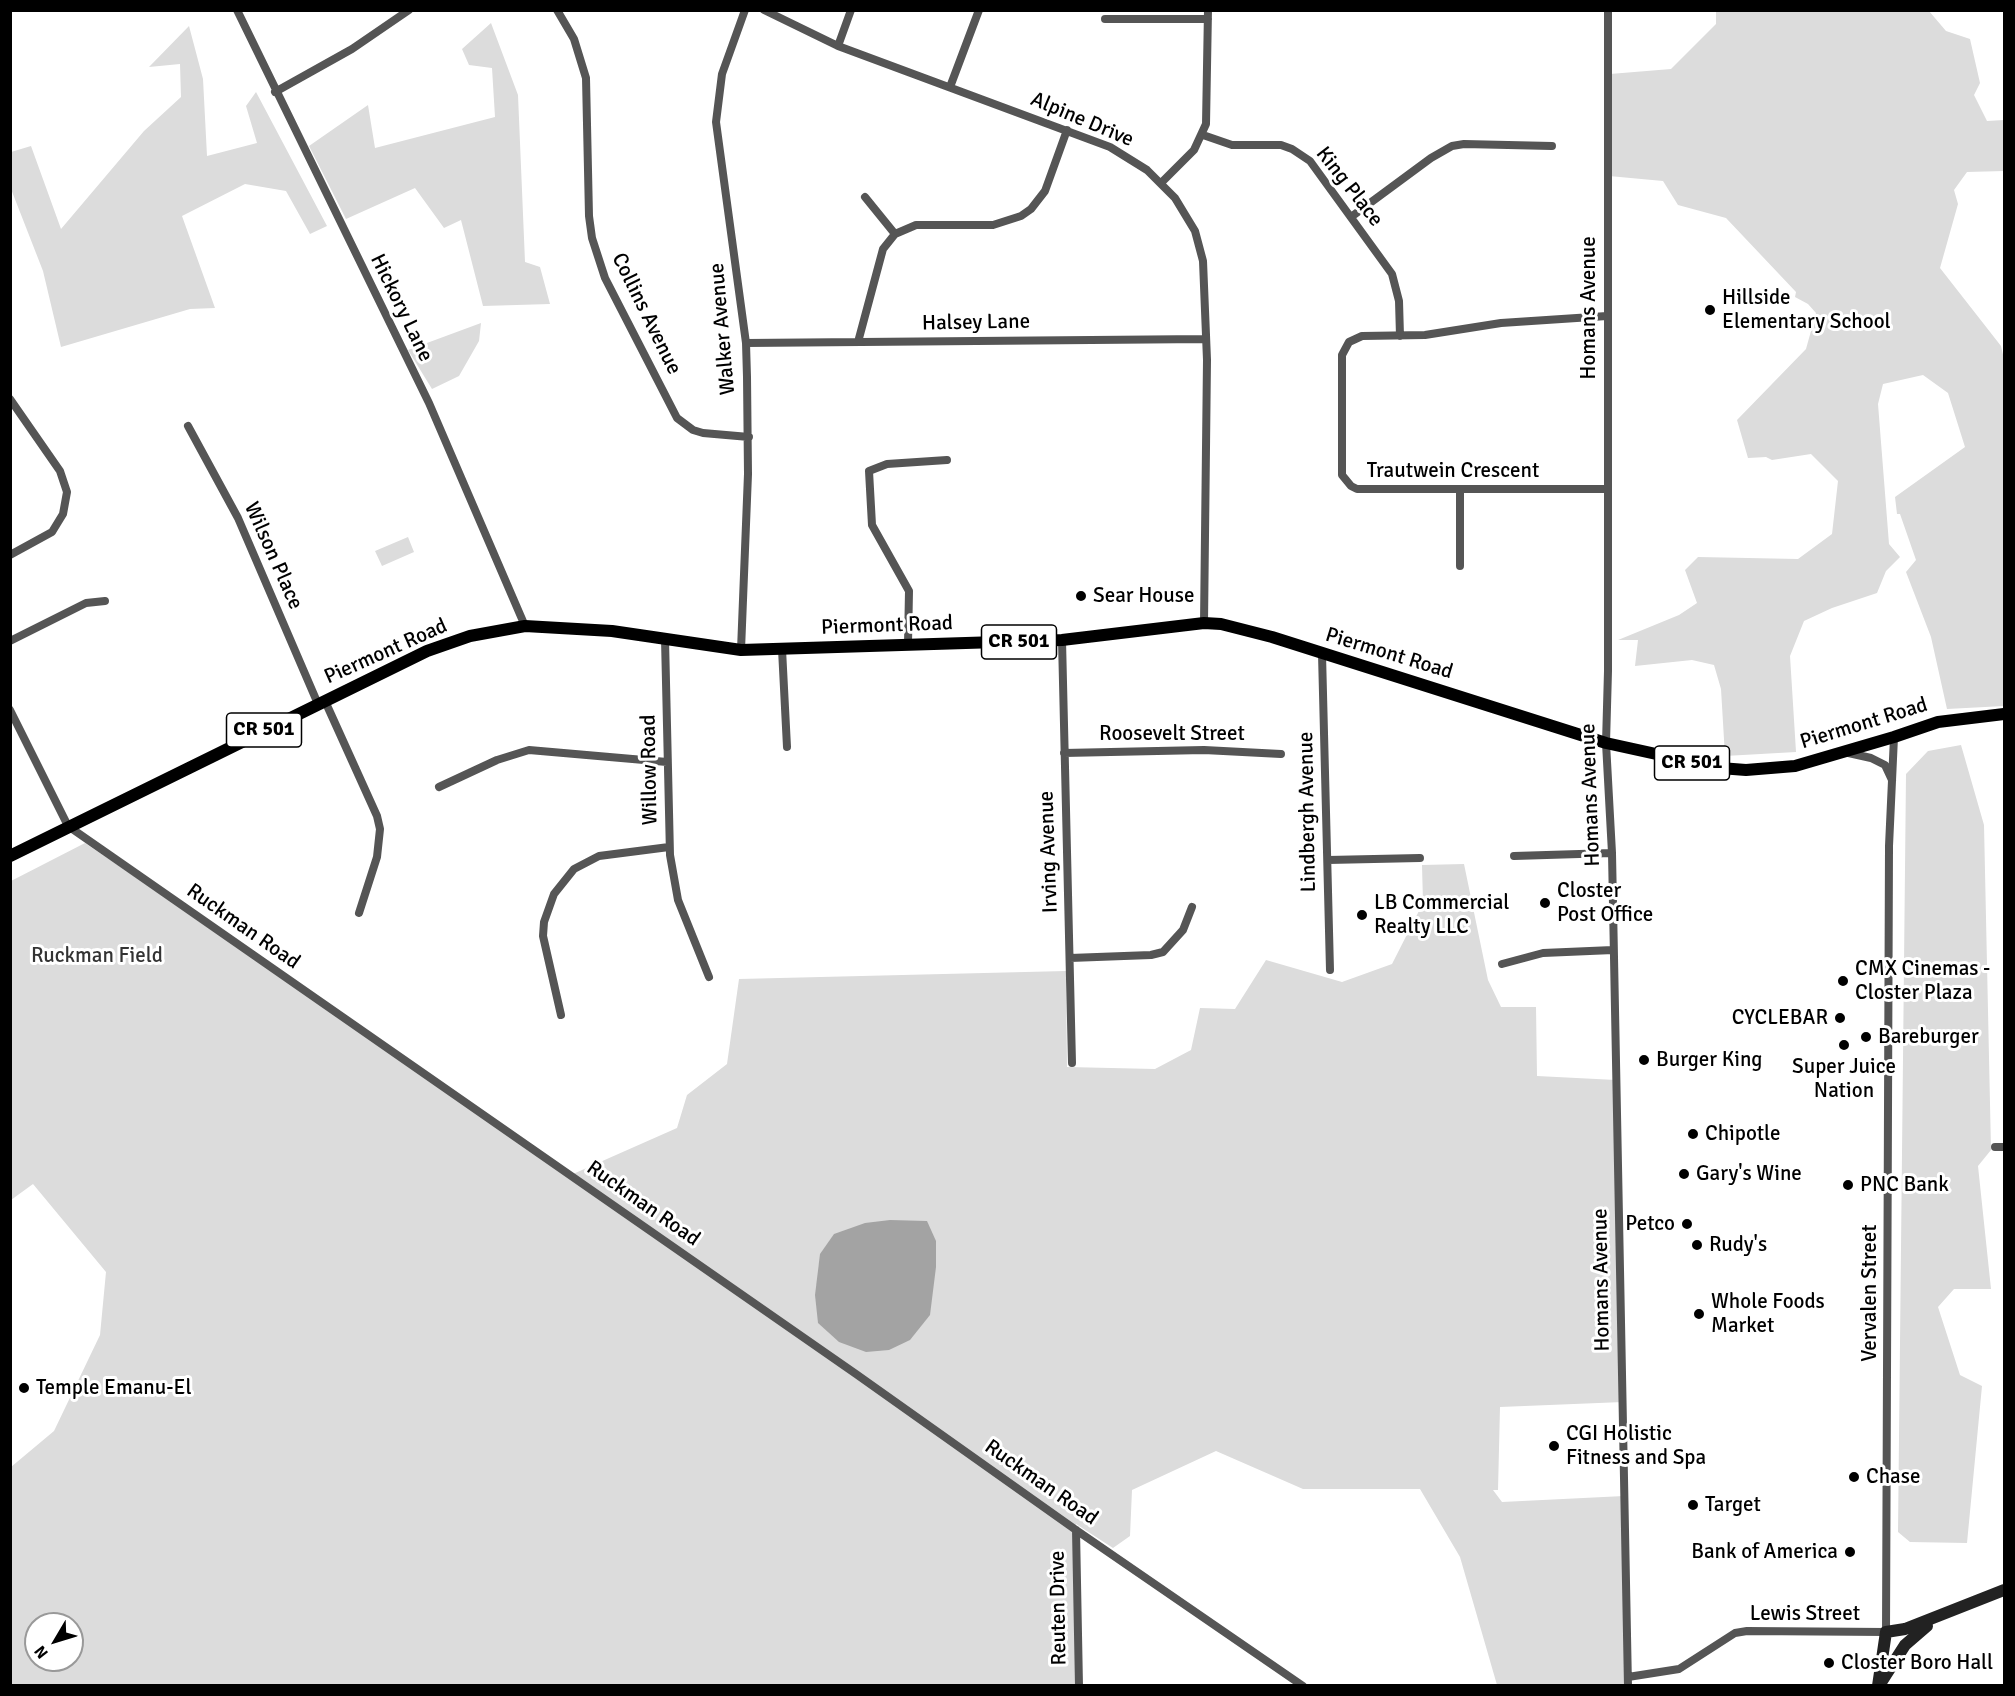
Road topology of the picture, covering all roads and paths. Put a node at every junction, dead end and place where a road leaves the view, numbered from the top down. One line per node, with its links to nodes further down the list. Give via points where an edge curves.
1 (237, 10): 13 (street, Hickory Lane)
2 (409, 10): 13 (street, via 352,49)
3 (557, 10): 28 (street, Collins Avenue, via 574,39 586,78 589,216 605,278 677,417 693,430)
4 (746, 10): 25 (street, Walker Avenue, via 722,74 716,122)
5 (764, 10): 11 (street, Alpine Drive)
6 (851, 10): 11 (street)
7 (979, 10): 12 (street)
8 (1608, 10): 21 (street, Homans Avenue)
9 (1208, 15): 10 (street); 15 (street, via 1207,113)
10 (1105, 19)
11 (838, 46): 12 (street, Alpine Drive)
12 (950, 87): 14 (street, Alpine Drive)
13 (275, 92): 36 (street, Hickory Lane, via 429,404)
14 (1067, 130): 17 (street, Alpine Drive, via 1129,157); 20 (street, via 1045,191 1021,216 993,225 916,225)
15 (1203, 135): 17 (street, via 1194,150); 19 (street, King Place, via 1232,144 1269,144 1292,149 1310,161)
16 (1552, 146): 19 (street, via 1452,146)
17 (1161, 183): 23 (street, Alpine Drive, via 1186,214 1200,245)
18 (865, 197): 20 (street)
19 (1351, 217): 22 (street, King Place, via 1392,274 1399,301)
20 (895, 234): 24 (street, via 883,249)
21 (1607, 316): 22 (street, Trautwein Crescent, via 1511,322); 31 (street, Homans Avenue)
22 (1400, 336): 30 (street, Trautwein Crescent, via 1362,336 1344,348 1342,475 1357,489)
23 (1206, 339): 24 (street, Halsey Lane); 35 (street, Alpine Drive)
24 (858, 342): 25 (street, Halsey Lane)
25 (746, 344): 28 (street, Walker Avenue)
26 (10, 399): 32 (street, via 60,471 67,492 63,514 52,532)
27 (188, 426): 44 (street, Wilson Place, via 238,518)
28 (748, 437): 42 (street, Walker Avenue)
29 (946, 460): 40 (street, via 886,464 869,471 872,525 909,591)
30 (1460, 489): 31 (street, Trautwein Crescent); 33 (street)
31 (1606, 489): 48 (street, Homans Avenue)
32 (10, 555)
33 (1460, 566)
34 (105, 601): 39 (street, via 86,603)
35 (1204, 623): 38 (main road, Piermont Road / CR 501); 43 (main road, Piermont Road / CR 501, via 1245,630)
36 (525, 626): 37 (main road, Piermont Road / CR 501); 44 (main road, Piermont Road / CR 501, via 444,644)
37 (665, 639): 42 (main road, Piermont Road / CR 501); 53 (street, Willow Road)
38 (1062, 640): 40 (main road, Piermont Road / CR 501); 51 (street, Irving Avenue)
39 (10, 641)
40 (908, 644): 41 (main road, Piermont Road / CR 501)
41 (782, 649): 42 (main road, Piermont Road / CR 501); 49 (street)
42 (741, 650)
43 (1322, 654): 48 (main road, Piermont Road / CR 501); 62 (street, Lindbergh Avenue)
44 (322, 702): 56 (main road, Piermont Road / CR 501); 64 (street, Wilson Place, via 380,829 377,857)
45 (10, 710): 56 (street, Ruckman Road)
46 (2004, 714): 47 (main road, Piermont Road / CR 501, via 1938,722)
47 (1894, 737): 50 (main road, Piermont Road / CR 501); 54 (street, Vervalen Street)
48 (1605, 743): 50 (main road, Piermont Road / CR 501, via 1746,770 1795,766); 58 (street, Homans Avenue)
49 (787, 747)
50 (1844, 752): 54 (street, via 1885,765)
51 (1064, 753): 52 (street, Roosevelt Street, via 1204,750); 66 (street, Irving Avenue)
52 (1281, 754)
53 (667, 762): 55 (street, via 529,750 497,759); 57 (street, Willow Road)
54 (1892, 780): 75 (street, Vervalen Street)
55 (439, 787)
56 (68, 826): 59 (main road, Piermont Road / CR 501); 72 (street, Ruckman Road)
57 (669, 847): 69 (street, Willow Road, via 678,900); 70 (street, via 599,856 574,869 554,894 543,936)
58 (1611, 853): 60 (street); 65 (street, Homans Avenue)
59 (10, 856)
60 (1514, 856)
61 (1420, 858): 62 (street)
62 (1328, 860): 68 (street, Lindbergh Avenue)
63 (1192, 907): 66 (street, via 1183,930 1163,952)
64 (359, 913)
65 (1613, 950): 67 (street, via 1543,953); 76 (street, Homans Avenue)
66 (1070, 958): 71 (street, Irving Avenue)
67 (1502, 964)
68 (1330, 970)
69 (709, 976)
70 (561, 1015)
71 (1072, 1063)
72 (1076, 1530): 77 (street, Reuten Drive); 78 (street, Ruckman Road)
73 (2004, 1590): 74 (street)
74 (1937, 1618): 75 (street); 79 (street, via 1905,1645)
75 (1886, 1632): 76 (street, Lewis Street, via 1735,1633 1678,1669); 79 (street)
76 (1628, 1681)
77 (1079, 1686)
78 (1303, 1686)
79 (1878, 1686)

